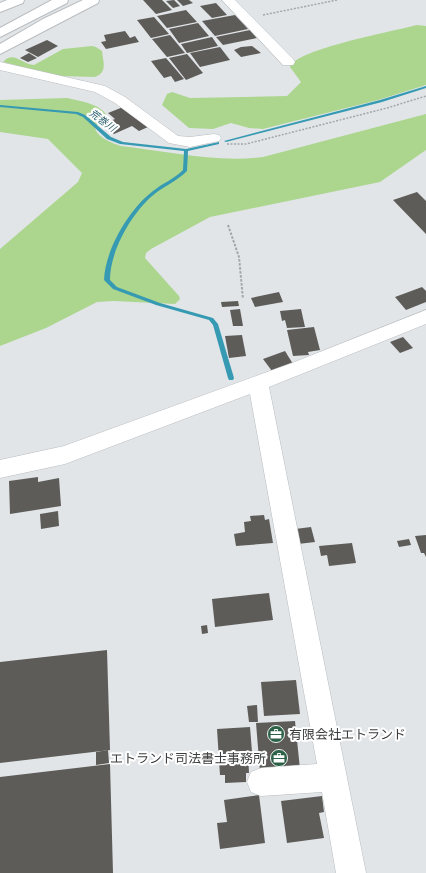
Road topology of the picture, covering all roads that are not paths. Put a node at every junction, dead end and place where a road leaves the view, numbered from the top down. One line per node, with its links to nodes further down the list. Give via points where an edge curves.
1 (12, 0): 7 (main road)
2 (18, 0): 8 (main road)
3 (46, 0): 9 (main road)
4 (62, 0): 10 (main road)
5 (92, 0): 11 (main road)
6 (228, 0): 12 (street)
7 (0, 4)
8 (0, 8)
9 (0, 22)
10 (0, 33)
11 (0, 50)
12 (288, 62)
13 (0, 66): 14 (street, via 100,89 120,100 174,140 190,142)
14 (214, 138)
15 (426, 317): 16 (street)
16 (258, 382): 17 (street, via 65,455); 18 (street)
17 (0, 469)
18 (333, 777): 19 (street); 20 (street)
19 (261, 782)
20 (351, 873)

